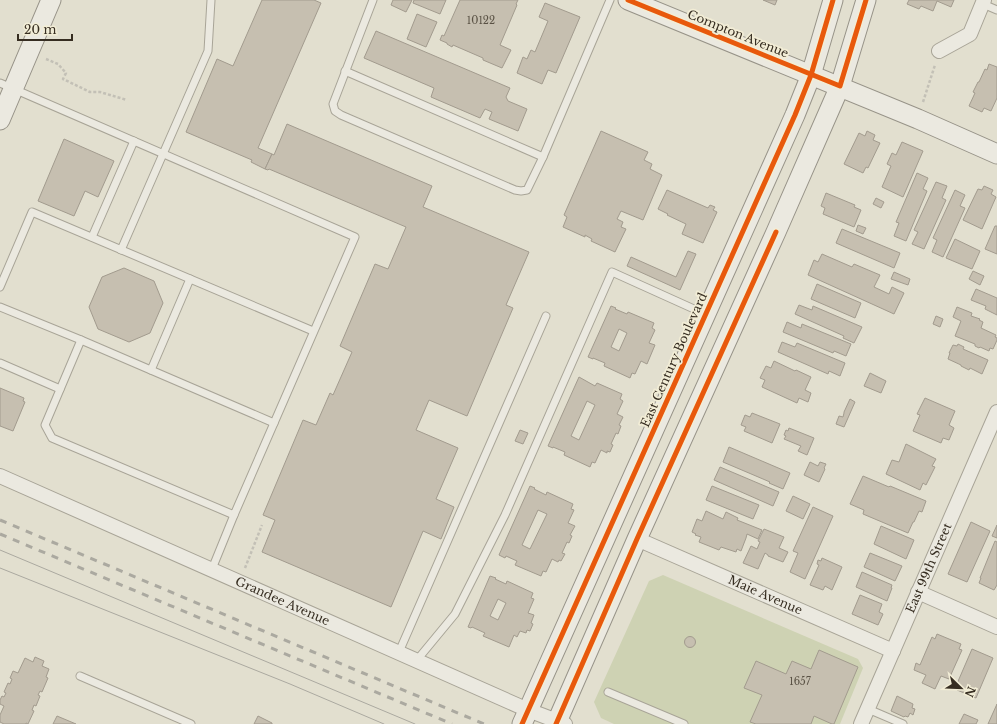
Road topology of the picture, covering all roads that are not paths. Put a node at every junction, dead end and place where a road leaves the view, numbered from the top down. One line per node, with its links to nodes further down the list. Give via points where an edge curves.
1 (50, 0): 13 (main road, via 29,51)
2 (211, 0): 17 (lane, via 208,51)
3 (373, 0): 11 (lane)
4 (610, 0): 19 (lane)
5 (628, 0): 12 (main road, Compton Avenue)
6 (833, 0): 12 (main road, East Century Boulevard)
7 (866, 0): 14 (main road)
8 (984, 2): 9 (lane); 10 (street, via 970,34)
9 (997, 10)
10 (939, 51)
11 (345, 71): 19 (lane); 19 (lane, via 333,104 335,111 341,115 515,190 527,190)
12 (811, 75): 14 (main road, Compton Avenue); 25 (main road, East Century Boulevard)
13 (7, 86): 15 (main road); 16 (lane)
14 (840, 86): 18 (main road, Compton Avenue); 36 (main road)
15 (0, 120)
16 (134, 141): 17 (lane); 20 (lane)
17 (163, 154): 21 (lane); 27 (lane, via 354,237)
18 (997, 154)
19 (542, 157)
20 (92, 237): 21 (lane); 23 (lane, via 32,212)
21 (122, 250): 22 (lane)
22 (190, 279): 27 (lane); 30 (lane)
23 (0, 287)
24 (0, 307): 28 (lane)
25 (706, 314): 42 (lane, via 612,272 505,515 455,614); 46 (main road, East Century Boulevard)
26 (546, 316): 41 (lane)
27 (314, 331): 33 (lane)
28 (81, 340): 30 (lane); 31 (lane)
29 (0, 363): 31 (lane)
30 (151, 370): 33 (lane)
31 (60, 389): 35 (lane, via 45,425 52,438)
32 (997, 413): 38 (street, East 99th Street)
33 (274, 423): 35 (lane)
34 (0, 476): 37 (street, Grandee Avenue)
35 (234, 515): 37 (lane)
36 (637, 539): 40 (street, Maie Avenue); 47 (main road)
37 (212, 570): 41 (street, Grandee Avenue)
38 (918, 592): 39 (street); 40 (street, East 99th Street)
39 (997, 627)
40 (893, 651): 45 (street, East 99th Street)
41 (399, 652): 42 (street, Grandee Avenue)
42 (417, 660): 46 (street, Grandee Avenue)
43 (80, 676): 48 (lane)
44 (608, 692): 49 (lane)
45 (868, 709): 50 (street, East 99th Street); 51 (lane)
46 (525, 717): 47 (street, Grandee Avenue)
47 (559, 723)
48 (191, 724)
49 (684, 724)
50 (861, 724)
51 (902, 724)

